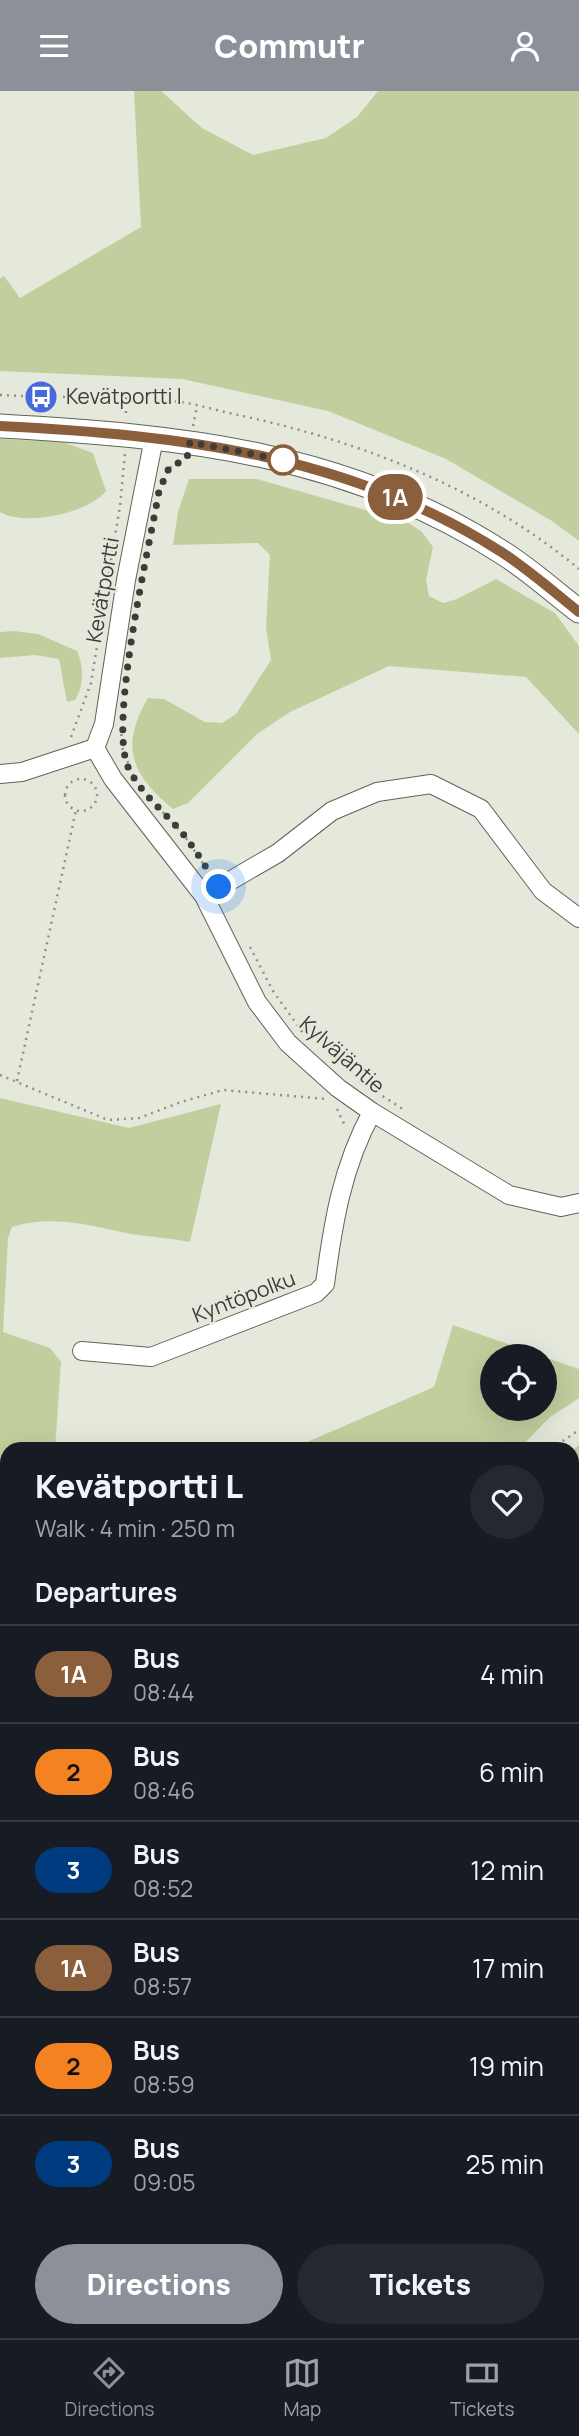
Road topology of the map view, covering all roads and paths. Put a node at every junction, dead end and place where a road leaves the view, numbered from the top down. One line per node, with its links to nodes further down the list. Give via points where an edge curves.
1 (126, 397): 4 (path)
2 (197, 406): 6 (path)
3 (0, 426): 4 (street)
4 (126, 433): 5 (street); 10 (path, via 120,506 91,683 74,735)
5 (154, 438): 6 (street); 11 (street, Kevätportti, via 104,724)
6 (190, 442): 7 (path, via 187,458 169,468); 8 (street, via 279,459 384,491 504,554)
7 (159, 491)
8 (579, 611)
9 (121, 724): 13 (path, via 122,747)
10 (65, 743)
11 (95, 748): 12 (street, via 22,772); 16 (street, Kylväjäntie, via 113,779)
12 (0, 774)
13 (134, 776)
14 (156, 805): 16 (path, via 184,835)
15 (76, 810): 15 (path, via 94,804 97,793 88,781 73,780 66,788 67,803); 21 (path)
16 (211, 892): 17 (street, via 278,853 332,811 377,792 431,784 481,809 543,891); 22 (street, Kylväjäntie, via 257,1002 288,1043)
17 (579, 918)
18 (249, 945): 19 (path, via 273,991)
19 (306, 1037)
20 (0, 1075): 21 (path)
21 (17, 1082): 25 (path, via 108,1120 139,1118 223,1090 332,1100)
22 (338, 1088): 23 (street, Kylväjäntie); 24 (path, via 350,1075)
23 (372, 1112): 25 (street, Kyntöpolku); 26 (street, Kylväjäntie, via 509,1195 561,1207)
24 (407, 1112)
25 (354, 1144): 27 (street, Kyntöpolku, via 337,1199 325,1284 316,1293 151,1357)
26 (579, 1203)
27 (82, 1351)
28 (579, 1430): 29 (path)
29 (561, 1442)

